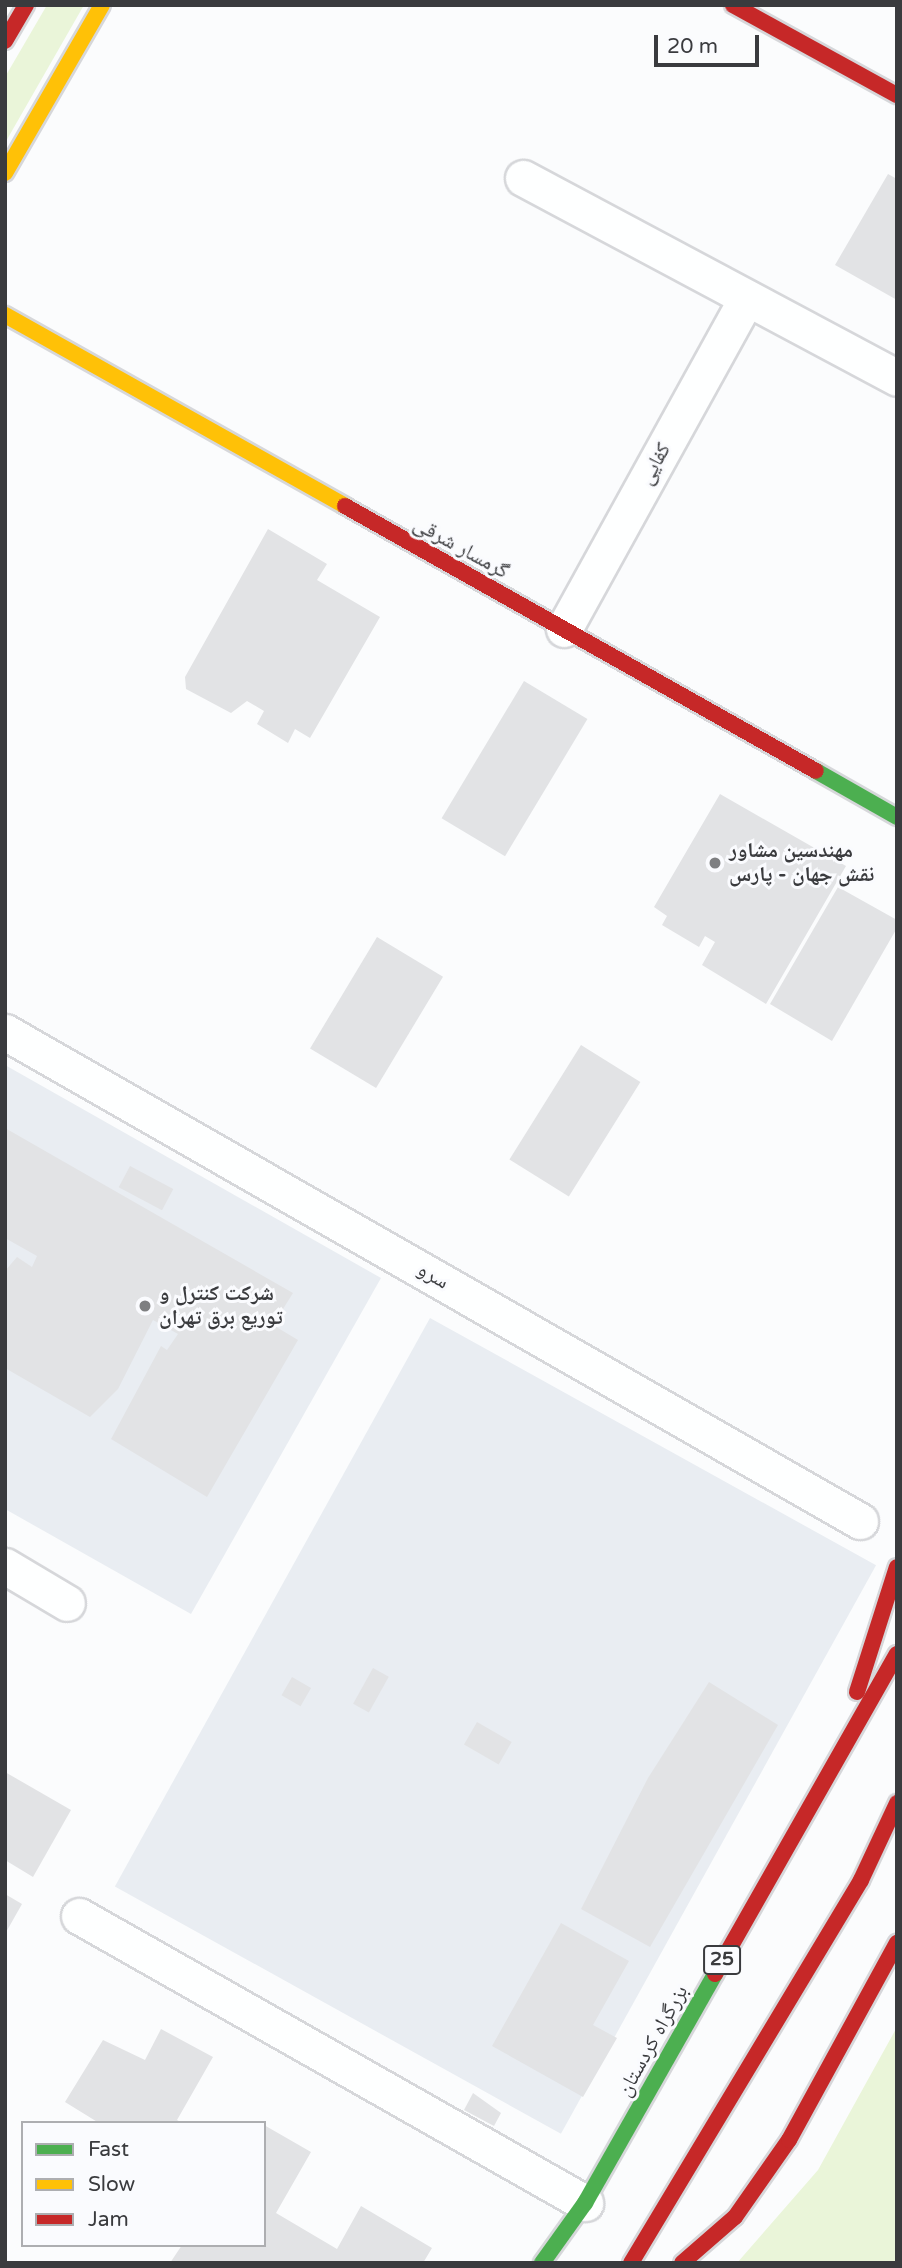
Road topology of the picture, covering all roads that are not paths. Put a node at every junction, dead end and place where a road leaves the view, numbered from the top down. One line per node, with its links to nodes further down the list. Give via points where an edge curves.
1 (26, 5): 4 (main road)
2 (102, 5): 6 (main road)
3 (733, 5): 5 (main road)
4 (5, 41)
5 (897, 95)
6 (5, 173)
7 (523, 178): 8 (street)
8 (747, 298): 10 (street); 11 (street, کفایی)
9 (5, 315): 11 (main road, گرمسار شرقی)
10 (897, 378)
11 (564, 629): 12 (main road, گرمسار شرقی)
12 (897, 817)
13 (5, 1032): 14 (street, سرو)
14 (860, 1521)
15 (5, 1566): 17 (street)
16 (897, 1567): 19 (main road)
17 (67, 1603)
18 (897, 1654): 19 (main road, بزرگراه کردستان / 25)
19 (832, 1767): 25 (main road, بزرگراه کردستان / 25)
20 (897, 1803): 22 (main road)
21 (897, 1822): 22 (main road)
22 (862, 1880): 27 (main road)
23 (79, 1916): 25 (street)
24 (897, 1943): 28 (main road, via 789,2140 735,2217)
25 (585, 2203): 26 (main road, بزرگراه کردستان / 25)
26 (542, 2263)
27 (632, 2263)
28 (682, 2263)

